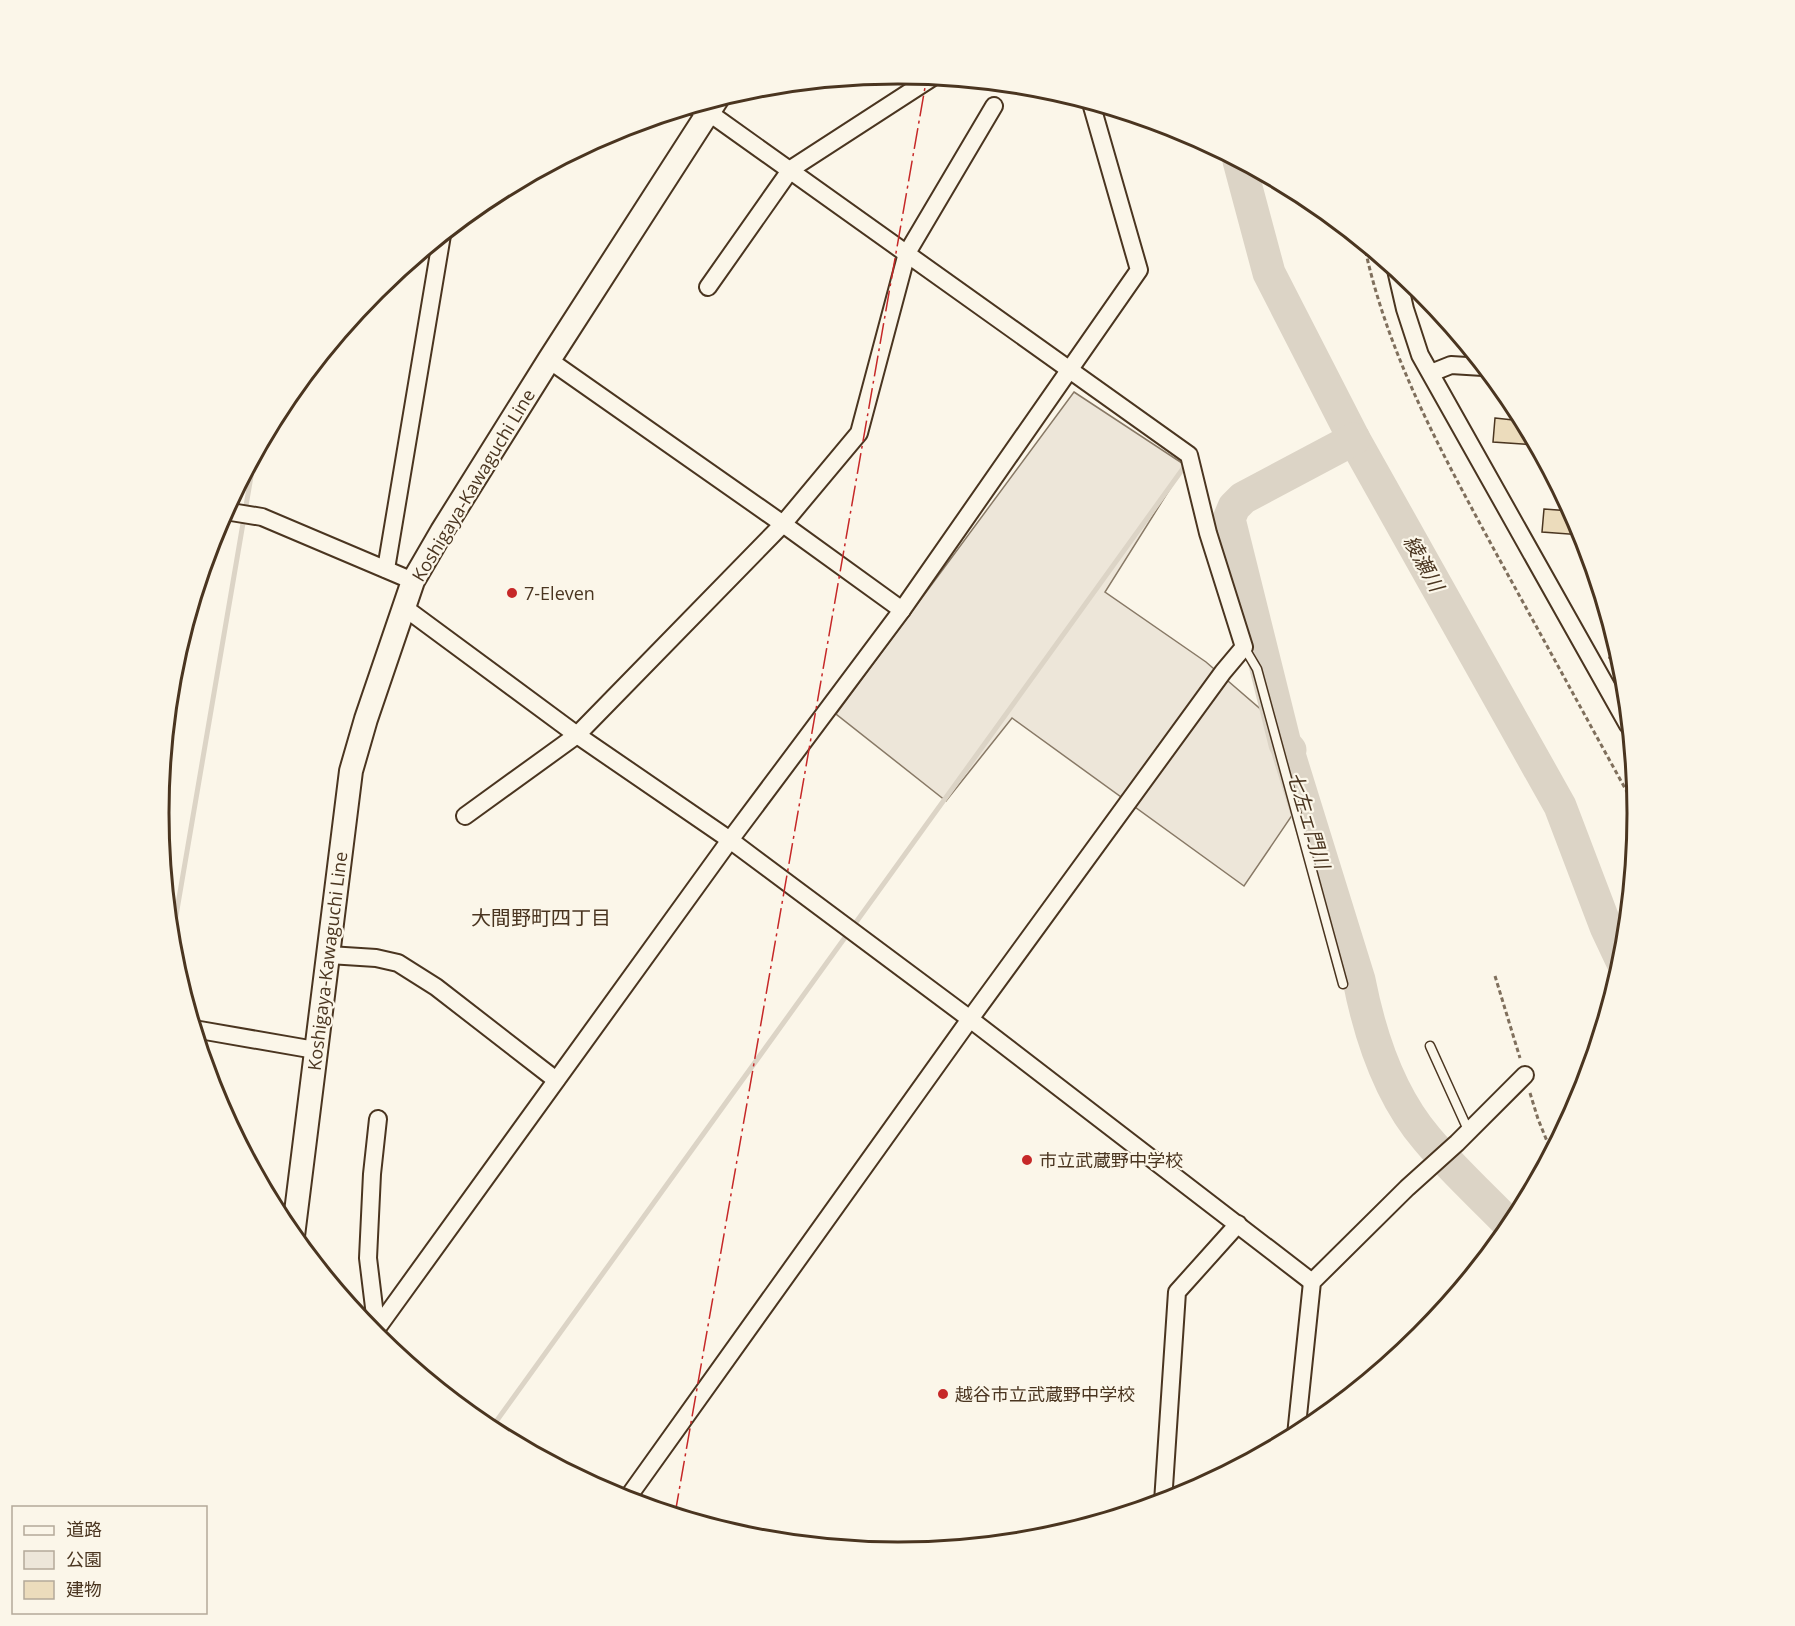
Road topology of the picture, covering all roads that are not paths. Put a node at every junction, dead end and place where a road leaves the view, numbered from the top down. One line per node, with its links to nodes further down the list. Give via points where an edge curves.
1 (921, 85): 6 (street)
2 (994, 106): 8 (street)
3 (710, 109): 6 (street)
4 (703, 111): 11 (main road, Koshigaya-Kawaguchi Line)
5 (1093, 111): 13 (street, via 1140,270)
6 (791, 169): 8 (street); 10 (street)
7 (440, 246): 17 (street)
8 (907, 253): 13 (street); 16 (street, via 859,433)
9 (1400, 285): 14 (street, via 1420,356)
10 (708, 287)
11 (549, 360): 16 (street); 18 (main road, Koshigaya-Kawaguchi Line)
12 (1474, 366): 14 (street, via 1451,365)
13 (1070, 371): 20 (street); 21 (street, via 1189,455 1208,533)
14 (1431, 373): 22 (street)
15 (234, 512): 17 (street, via 262,517)
16 (783, 524): 20 (street); 23 (street)
17 (386, 569): 18 (street)
18 (413, 581): 19 (main road, Koshigaya-Kawaguchi Line)
19 (405, 608): 23 (street); 26 (main road, Koshigaya-Kawaguchi Line, via 351,771)
20 (902, 610): 25 (street)
21 (1244, 647): 27 (lane, via 1257,669); 28 (street)
22 (1618, 708)
23 (577, 735): 24 (street); 25 (street)
24 (465, 816)
25 (730, 840): 28 (street); 33 (street)
26 (329, 955): 31 (main road, Koshigaya-Kawaguchi Line); 33 (street, via 398,963 436,987)
27 (1343, 984)
28 (970, 1018): 37 (street); 43 (street)
29 (202, 1030): 31 (street)
30 (1430, 1046): 35 (lane)
31 (315, 1050): 36 (main road, Koshigaya-Kawaguchi Line)
32 (1525, 1075): 35 (street)
33 (556, 1080): 40 (street)
34 (378, 1119): 39 (street, via 368,1258)
35 (1468, 1132): 38 (street)
36 (295, 1223)
37 (1238, 1224): 38 (street); 42 (street, via 1177,1292)
38 (1312, 1282): 41 (street)
39 (375, 1320)
40 (381, 1327)
41 (1297, 1423)
42 (1164, 1491)
43 (632, 1492)

